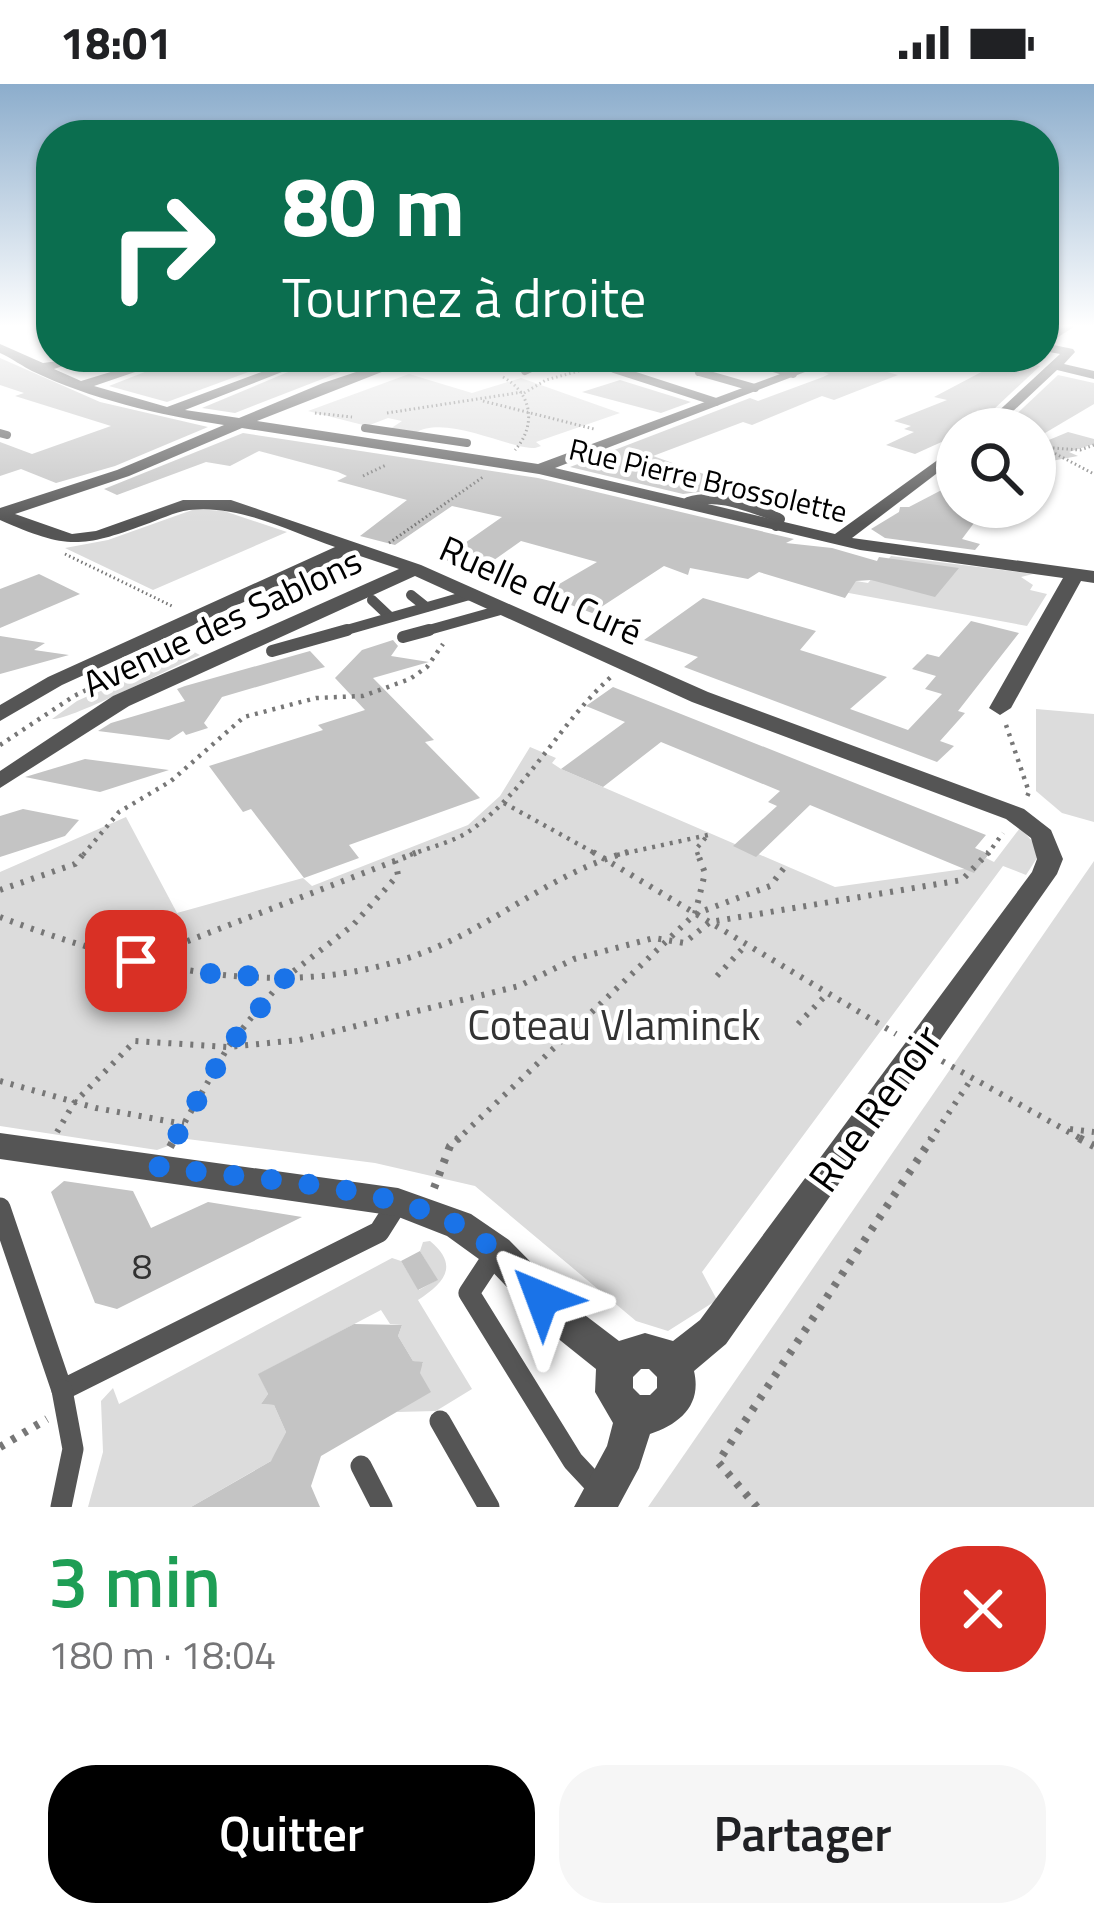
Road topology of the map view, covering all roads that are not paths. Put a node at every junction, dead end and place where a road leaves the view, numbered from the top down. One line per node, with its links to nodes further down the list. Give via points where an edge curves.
1 (95, 390): 7 (street, Rue Pierre Brossolette)
2 (226, 390): 7 (street)
3 (323, 390): 8 (street)
4 (680, 390): 6 (lane)
5 (748, 390): 6 (street)
6 (716, 402): 12 (street)
7 (169, 412): 8 (street, Rue Pierre Brossolette)
8 (239, 423): 12 (street, Rue Pierre Brossolette); 13 (street)
9 (364, 428): 10 (lane)
10 (467, 443)
11 (936, 467): 14 (street)
12 (539, 469): 14 (street, Rue Pierre Brossolette)
13 (0, 514): 15 (street, Ruelle du Curé, via 60,538 99,536 203,502)
14 (838, 540): 17 (street, Rue Pierre Brossolette)
15 (351, 546): 16 (street, Ruelle du Curé); 27 (street, Avenue des Sablons)
16 (415, 569): 18 (street, Ruelle du Curé); 28 (street, Avenue des Sablons, via 121,701)
17 (1084, 575): 26 (street)
18 (472, 594): 21 (lane); 22 (street, Ruelle du Curé)
19 (411, 595): 21 (lane)
20 (372, 600): 23 (lane)
21 (426, 607): 23 (lane)
22 (504, 609): 24 (lane); 29 (street, Ruelle du Curé, via 737,712 1015,814)
23 (390, 617): 25 (lane)
24 (403, 637)
25 (272, 651)
26 (1000, 708)
27 (4, 712)
28 (0, 781)
29 (1042, 835): 35 (street, Rue Renoir, via 1050,860 1043,874 713,1332)
30 (0, 1146): 31 (street)
31 (412, 1207): 33 (street); 36 (lane)
32 (0, 1208): 36 (lane)
33 (496, 1251): 34 (street); 40 (lane, via 469,1293)
34 (618, 1363): 35 (street, via 645,1351); 37 (street, via 614,1391)
35 (672, 1366): 37 (street, Rue Renoir, via 678,1388 669,1407)
36 (65, 1399): 41 (lane, via 73,1478)
37 (636, 1413): 40 (street, via 626,1454)
38 (440, 1420): 43 (lane)
39 (362, 1466): 42 (lane)
40 (600, 1501)
41 (61, 1507)
42 (382, 1507)
43 (490, 1507)

